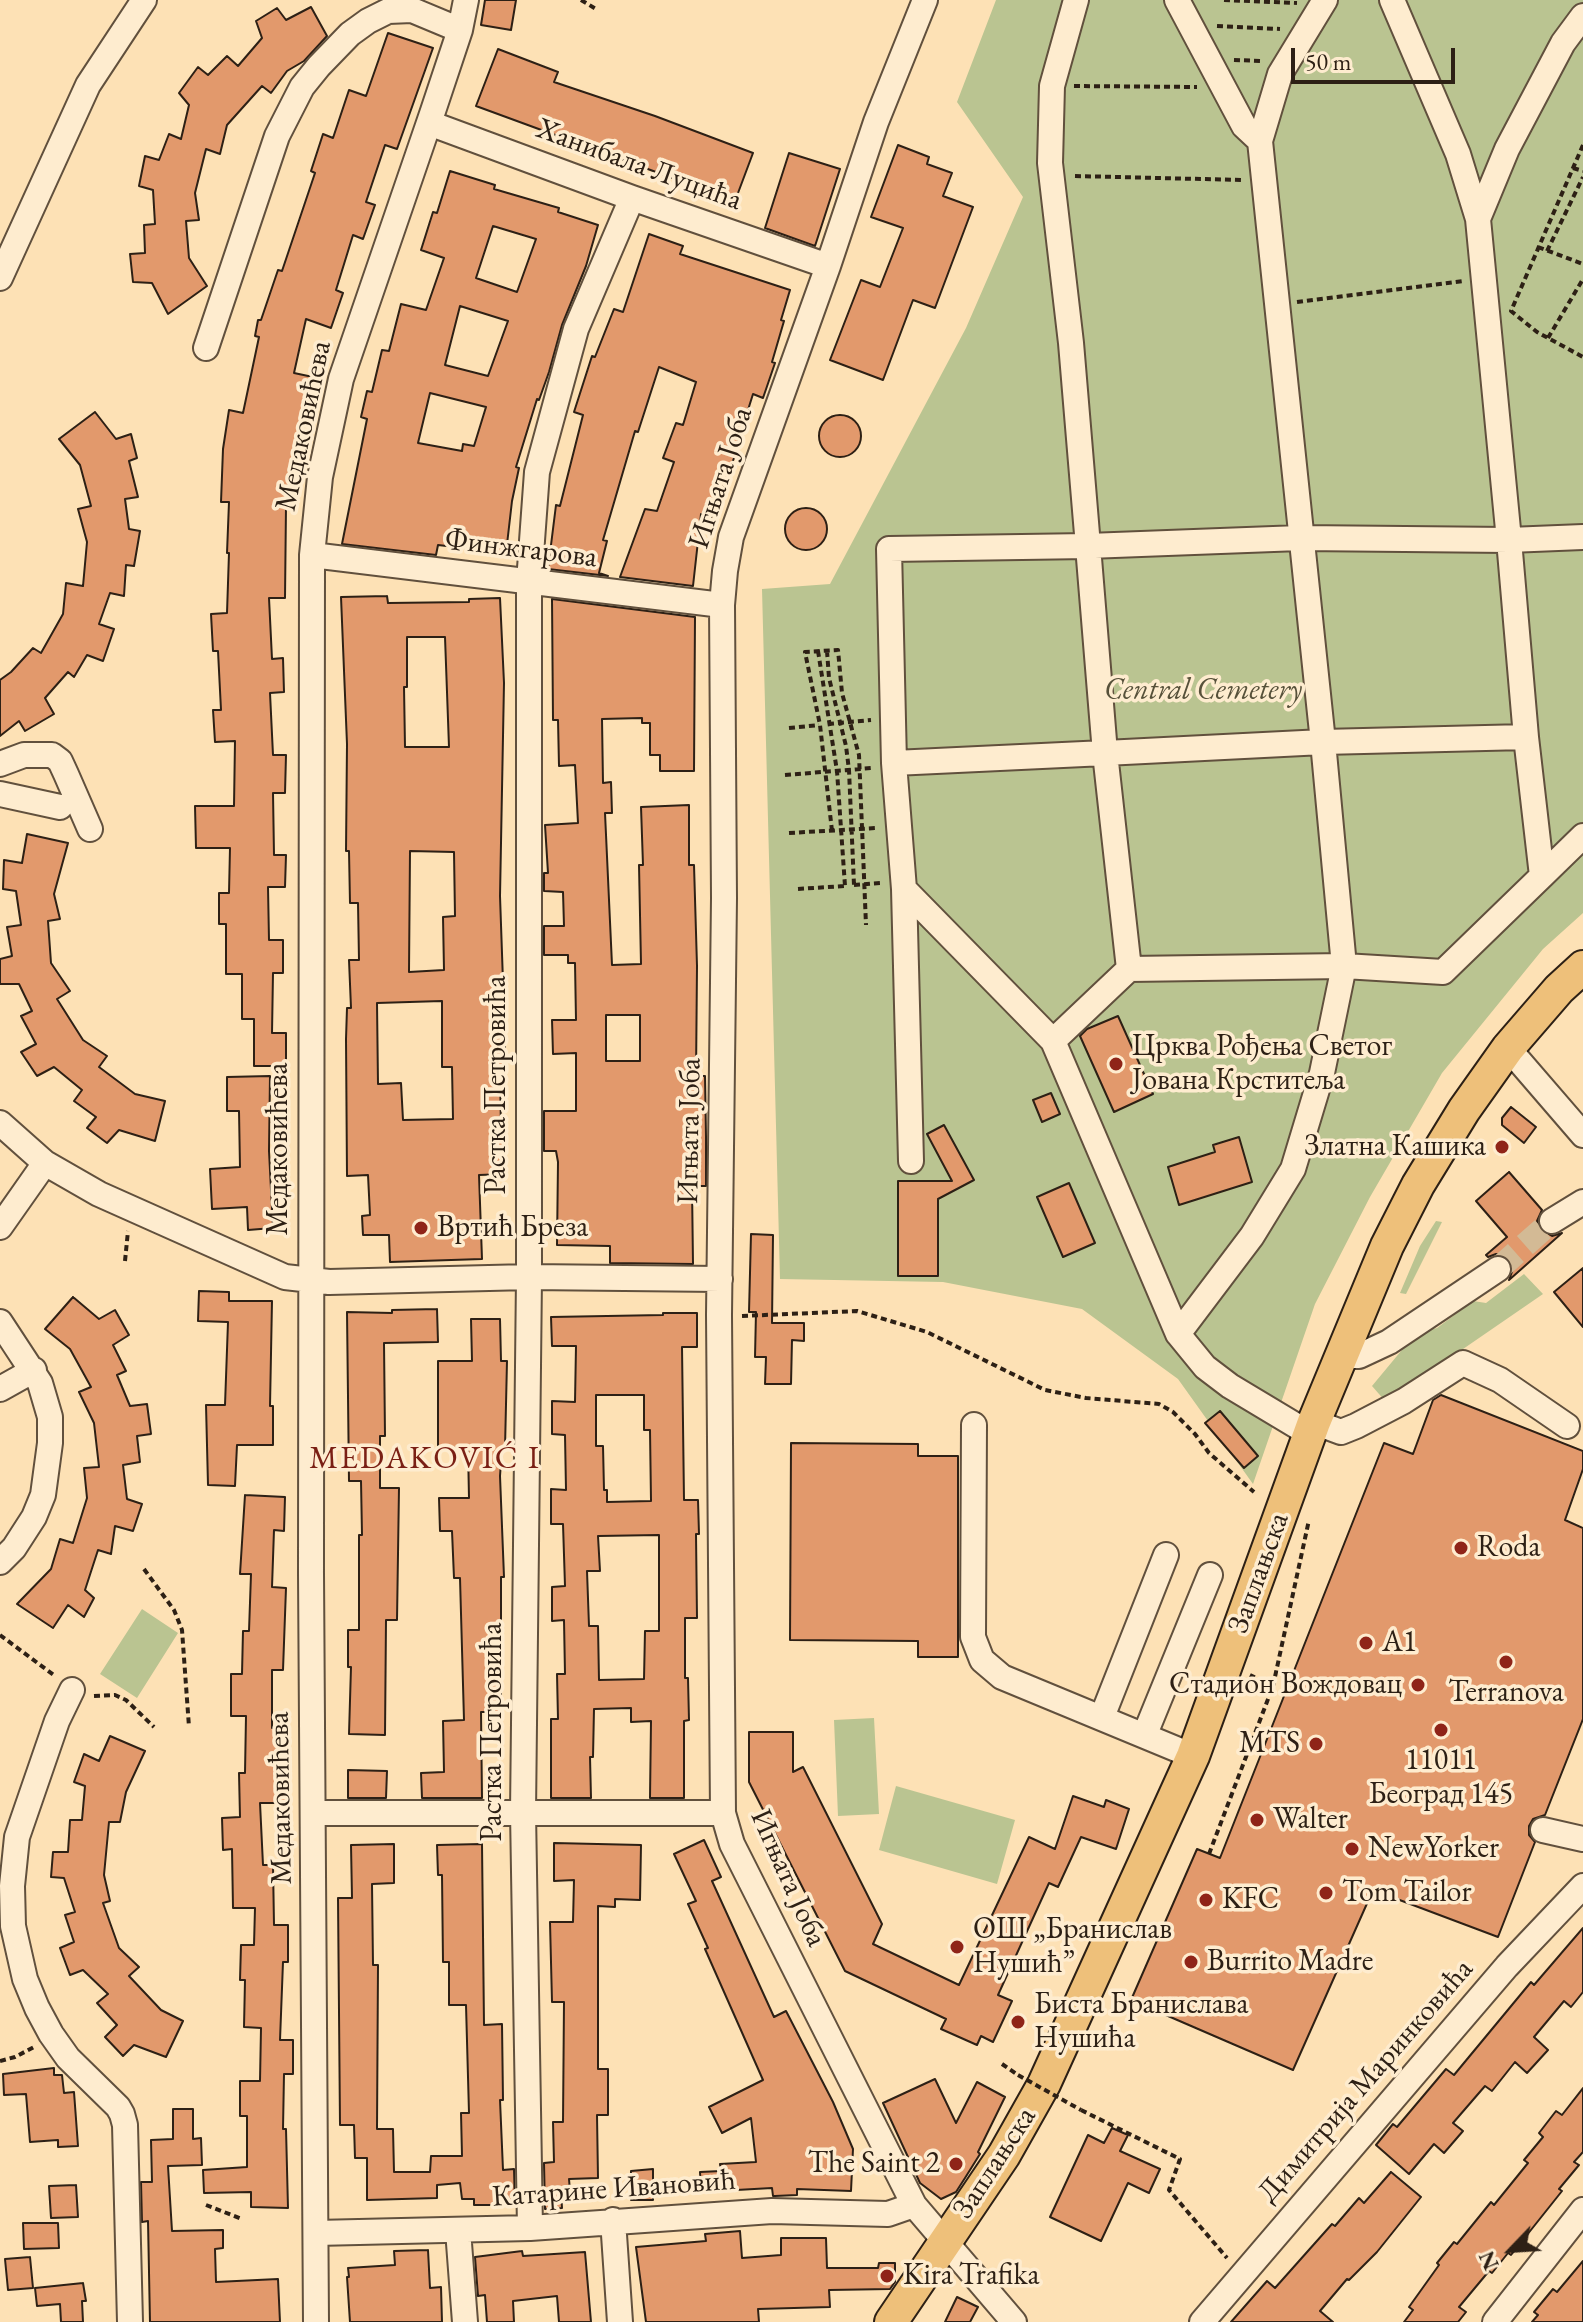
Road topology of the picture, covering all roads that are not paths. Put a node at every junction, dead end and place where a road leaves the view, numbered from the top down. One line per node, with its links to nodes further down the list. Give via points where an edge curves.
1 (144, 0): 15 (street, via 88,85)
2 (466, 0): 9 (street, Медаковићева)
3 (925, 0): 14 (street, Игњата Јоба, via 881,108)
4 (1076, 0): 20 (street, via 1052,86 1052,175)
5 (1177, 0): 11 (street, via 1244,126)
6 (1392, 0): 13 (street, via 1458,154)
7 (1324, 2): 11 (street, via 1280,74)
8 (1583, 16): 13 (street, via 1507,149)
9 (460, 30): 10 (street, Медаковићева); 16 (street, via 412,10 388,11 350,34 319,66 277,136)
10 (429, 123): 12 (street, Ханибала Луцића); 21 (street, Медаковићева, via 341,379 320,477)
11 (1260, 141): 18 (street)
12 (632, 198): 14 (street, Ханибала Луцића); 22 (street, Растка Петровића, via 576,329 537,472)
13 (1478, 219): 19 (street)
14 (828, 266): 23 (street, Игњата Јоба, via 731,537)
15 (0, 278)
16 (206, 348)
17 (1583, 537): 19 (street)
18 (1300, 538): 19 (street); 20 (street); 25 (street)
19 (1509, 540): 24 (street)
20 (1088, 546): 26 (street); 28 (street, via 889,549)
21 (312, 555): 22 (street, Финжгарова); 50 (street, Медаковићева)
22 (529, 582): 23 (street, Финжгарова); 48 (street, Растка Петровића)
23 (722, 605): 49 (street, Игњата Јоба)
24 (1526, 737): 25 (street); 33 (street)
25 (1323, 742): 26 (street); 35 (street)
26 (1105, 753): 28 (street); 37 (street)
27 (0, 764): 31 (street, via 24,755 52,755 60,761)
28 (894, 764): 34 (street)
29 (0, 794): 30 (street)
30 (60, 807)
31 (90, 829)
32 (1583, 836): 33 (street)
33 (1542, 876): 35 (street, via 1443,972)
34 (904, 885): 38 (street); 42 (street)
35 (1344, 966): 37 (street); 52 (street, via 1322,1073 1293,1169 1252,1236)
36 (1583, 967): 39 (main road, Заплањска)
37 (1129, 969): 38 (street)
38 (1053, 1041): 52 (street)
39 (1508, 1048): 41 (street); 53 (main road, Заплањска, via 1418,1185)
40 (0, 1123): 43 (street)
41 (1583, 1135)
42 (911, 1161)
43 (45, 1163): 46 (street); 50 (street, via 131,1209 285,1277)
44 (1583, 1202): 45 (street)
45 (1552, 1221)
46 (0, 1227)
47 (1498, 1269): 53 (street, via 1389,1342 1359,1356)
48 (529, 1277): 49 (street); 50 (street); 66 (street, Растка Петровића)
49 (720, 1279): 68 (street, Игњата Јоба)
50 (311, 1281): 67 (street, Медаковићева)
51 (0, 1322): 54 (street)
52 (1178, 1334): 58 (street, via 1205,1367 1230,1386)
53 (1341, 1356): 58 (main road, Заплањска)
54 (34, 1370): 55 (street); 60 (street, via 50,1417 48,1470 34,1517)
55 (0, 1389)
56 (974, 1425): 63 (street, via 973,1637 982,1660 1002,1677)
57 (1567, 1426): 58 (street, via 1500,1380 1463,1363 1356,1426 1341,1432)
58 (1312, 1428): 65 (main road, Заплањска)
59 (1166, 1555): 63 (street)
60 (0, 1562)
61 (1210, 1575): 64 (street)
62 (72, 1690): 79 (street, via 17,1837 13,1926 25,1979 51,2034 122,2114)
63 (1102, 1717): 64 (street)
64 (1145, 1734): 65 (street)
65 (1193, 1756): 78 (main road, Заплањска, via 1044,2084 1004,2155)
66 (523, 1812): 67 (street); 68 (street); 75 (street, Растка Петровића)
67 (313, 1813): 77 (street, Медаковићева)
68 (723, 1813): 72 (street, Игњата Јоба, via 732,1844)
69 (1543, 1830): 70 (street)
70 (1583, 1839)
71 (1583, 1886): 85 (street, Димитрија Маринковића, via 1507,1966)
72 (914, 2205): 74 (street, Катарине Ивановић, via 888,2214 772,2211); 78 (street, Игњата Јоба)
73 (1583, 2210): 86 (street)
74 (613, 2220): 75 (street, Катарине Ивановић); 82 (street)
75 (530, 2228): 76 (street, Катарине Ивановић)
76 (458, 2230): 77 (street, Катарине Ивановић); 81 (street)
77 (316, 2233): 80 (street, Медаковићева)
78 (945, 2240): 83 (main road, Заплањска); 84 (street, Игњата Јоба)
79 (130, 2322)
80 (316, 2322)
81 (465, 2322)
82 (620, 2322)
83 (891, 2322)
84 (1014, 2322)
85 (1202, 2322)
86 (1495, 2322)

